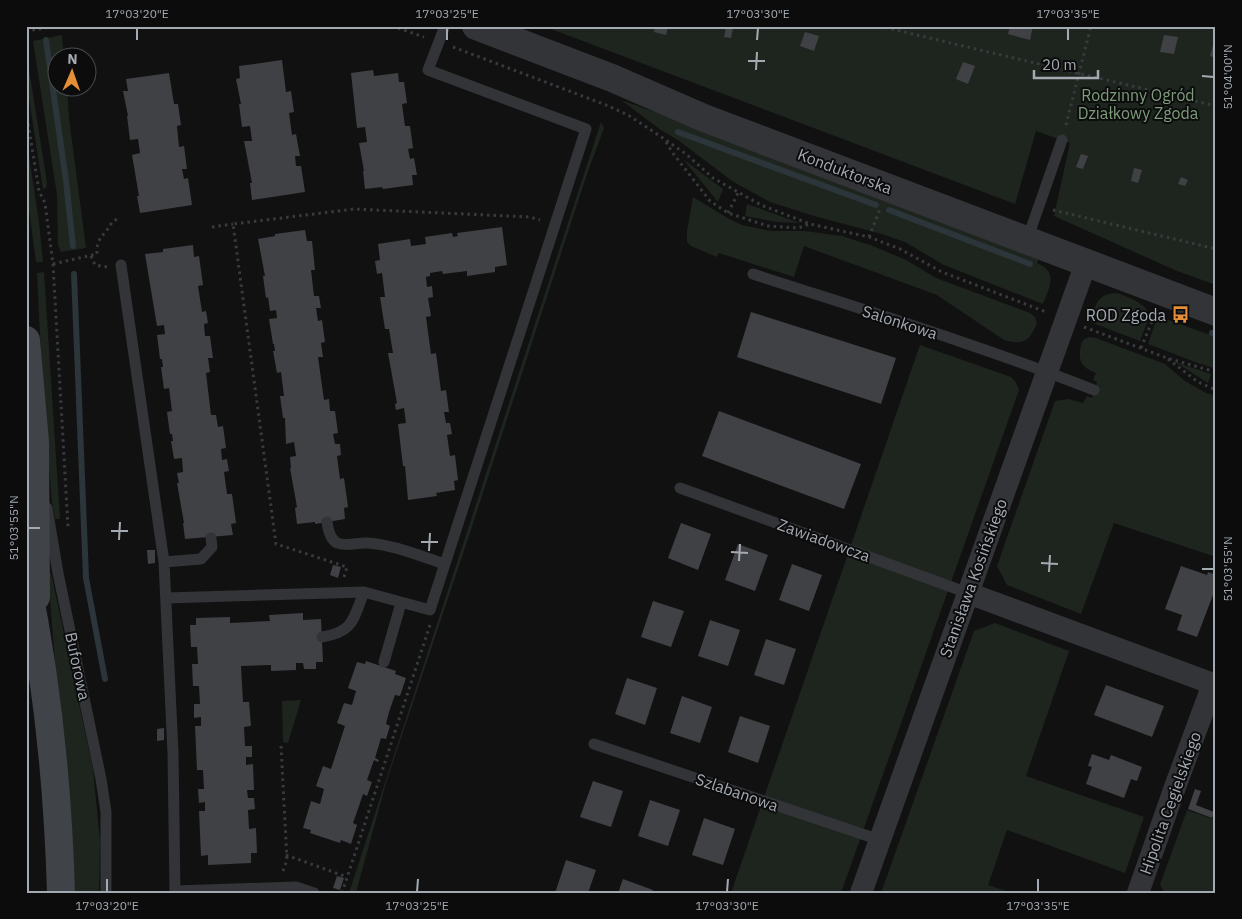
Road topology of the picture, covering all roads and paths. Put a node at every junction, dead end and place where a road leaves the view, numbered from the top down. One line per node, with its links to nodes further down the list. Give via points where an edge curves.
1 (58, 26): 7 (path)
2 (392, 26): 8 (path)
3 (445, 26): 8 (lane)
4 (476, 26): 22 (street, Konduktorska, via 612,78 704,118)
5 (879, 26): 9 (path)
6 (1091, 26): 9 (path)
7 (26, 31)
8 (438, 42): 13 (path, via 606,105 628,115); 20 (lane, via 428,70 586,129)
9 (1080, 74): 10 (path); 12 (path)
10 (1216, 106)
11 (26, 111): 25 (path, via 39,191 45,203)
12 (1062, 140): 15 (lane)
13 (665, 141): 14 (path); 16 (path, via 710,201)
14 (738, 193): 16 (path); 19 (path)
15 (1039, 206): 22 (lane); 23 (path)
16 (728, 213): 19 (path, via 768,226 798,228)
17 (116, 219): 25 (path, via 100,238 97,254)
18 (233, 224): 20 (path, via 354,209 530,217); 21 (path); 46 (path, via 276,544 347,567)
19 (810, 224): 30 (path, via 869,237 900,249 942,272)
20 (555, 225): 44 (lane)
21 (212, 227)
22 (1027, 240): 24 (street, Konduktorska)
23 (1216, 249)
24 (1086, 263): 29 (street, Konduktorska); 30 (street, Stanisława Kosińskiego)
25 (53, 264): 41 (path)
26 (121, 266): 43 (lane)
27 (753, 274): 34 (lane, Salonkowa)
28 (1157, 310): 32 (path)
29 (1216, 312)
30 (1066, 320): 32 (path); 34 (street, Stanisława Kosińskiego)
31 (26, 340): 38 (main road, Buforowa)
32 (1141, 348): 33 (path)
33 (1167, 358): 35 (path); 37 (path, via 1198,382)
34 (1046, 372): 36 (lane, Salonkowa); 48 (street, Stanisława Kosińskiego)
35 (1216, 372)
36 (1094, 390)
37 (1216, 390)
38 (35, 442): 52 (main road, Buforowa); 64 (lane, Buforowa, via 58,573 101,779 106,812)
39 (680, 488): 48 (lane, Zawiadowcza)
40 (327, 522): 44 (lane, via 329,533 339,544 367,542 390,546)
41 (68, 530)
42 (211, 538): 43 (lane, via 212,547 201,559)
43 (164, 562): 49 (lane)
44 (445, 564): 51 (lane)
45 (26, 577): 52 (main road, Buforowa)
46 (340, 592): 47 (lane); 49 (lane)
47 (364, 592): 50 (lane); 53 (lane, via 348,627)
48 (968, 593): 55 (street); 58 (street, Stanisława Kosińskiego)
49 (166, 598): 62 (lane)
50 (402, 603): 51 (lane); 54 (lane)
51 (430, 610): 61 (path, via 431,622)
52 (37, 628): 63 (main road, Buforowa, via 52,750)
53 (322, 637)
54 (384, 662)
55 (1214, 685): 68 (street, Hipolita Cegielskiego)
56 (594, 744): 58 (lane, Szlabanowa)
57 (281, 746): 59 (path)
58 (880, 840): 67 (street, Stanisława Kosińskiego)
59 (286, 855): 60 (path); 61 (path)
60 (281, 877)
61 (347, 877): 66 (path)
62 (175, 892): 65 (lane, via 296,887)
63 (61, 893)
64 (106, 893)
65 (314, 893)
66 (342, 893)
67 (861, 893)
68 (1138, 893)

